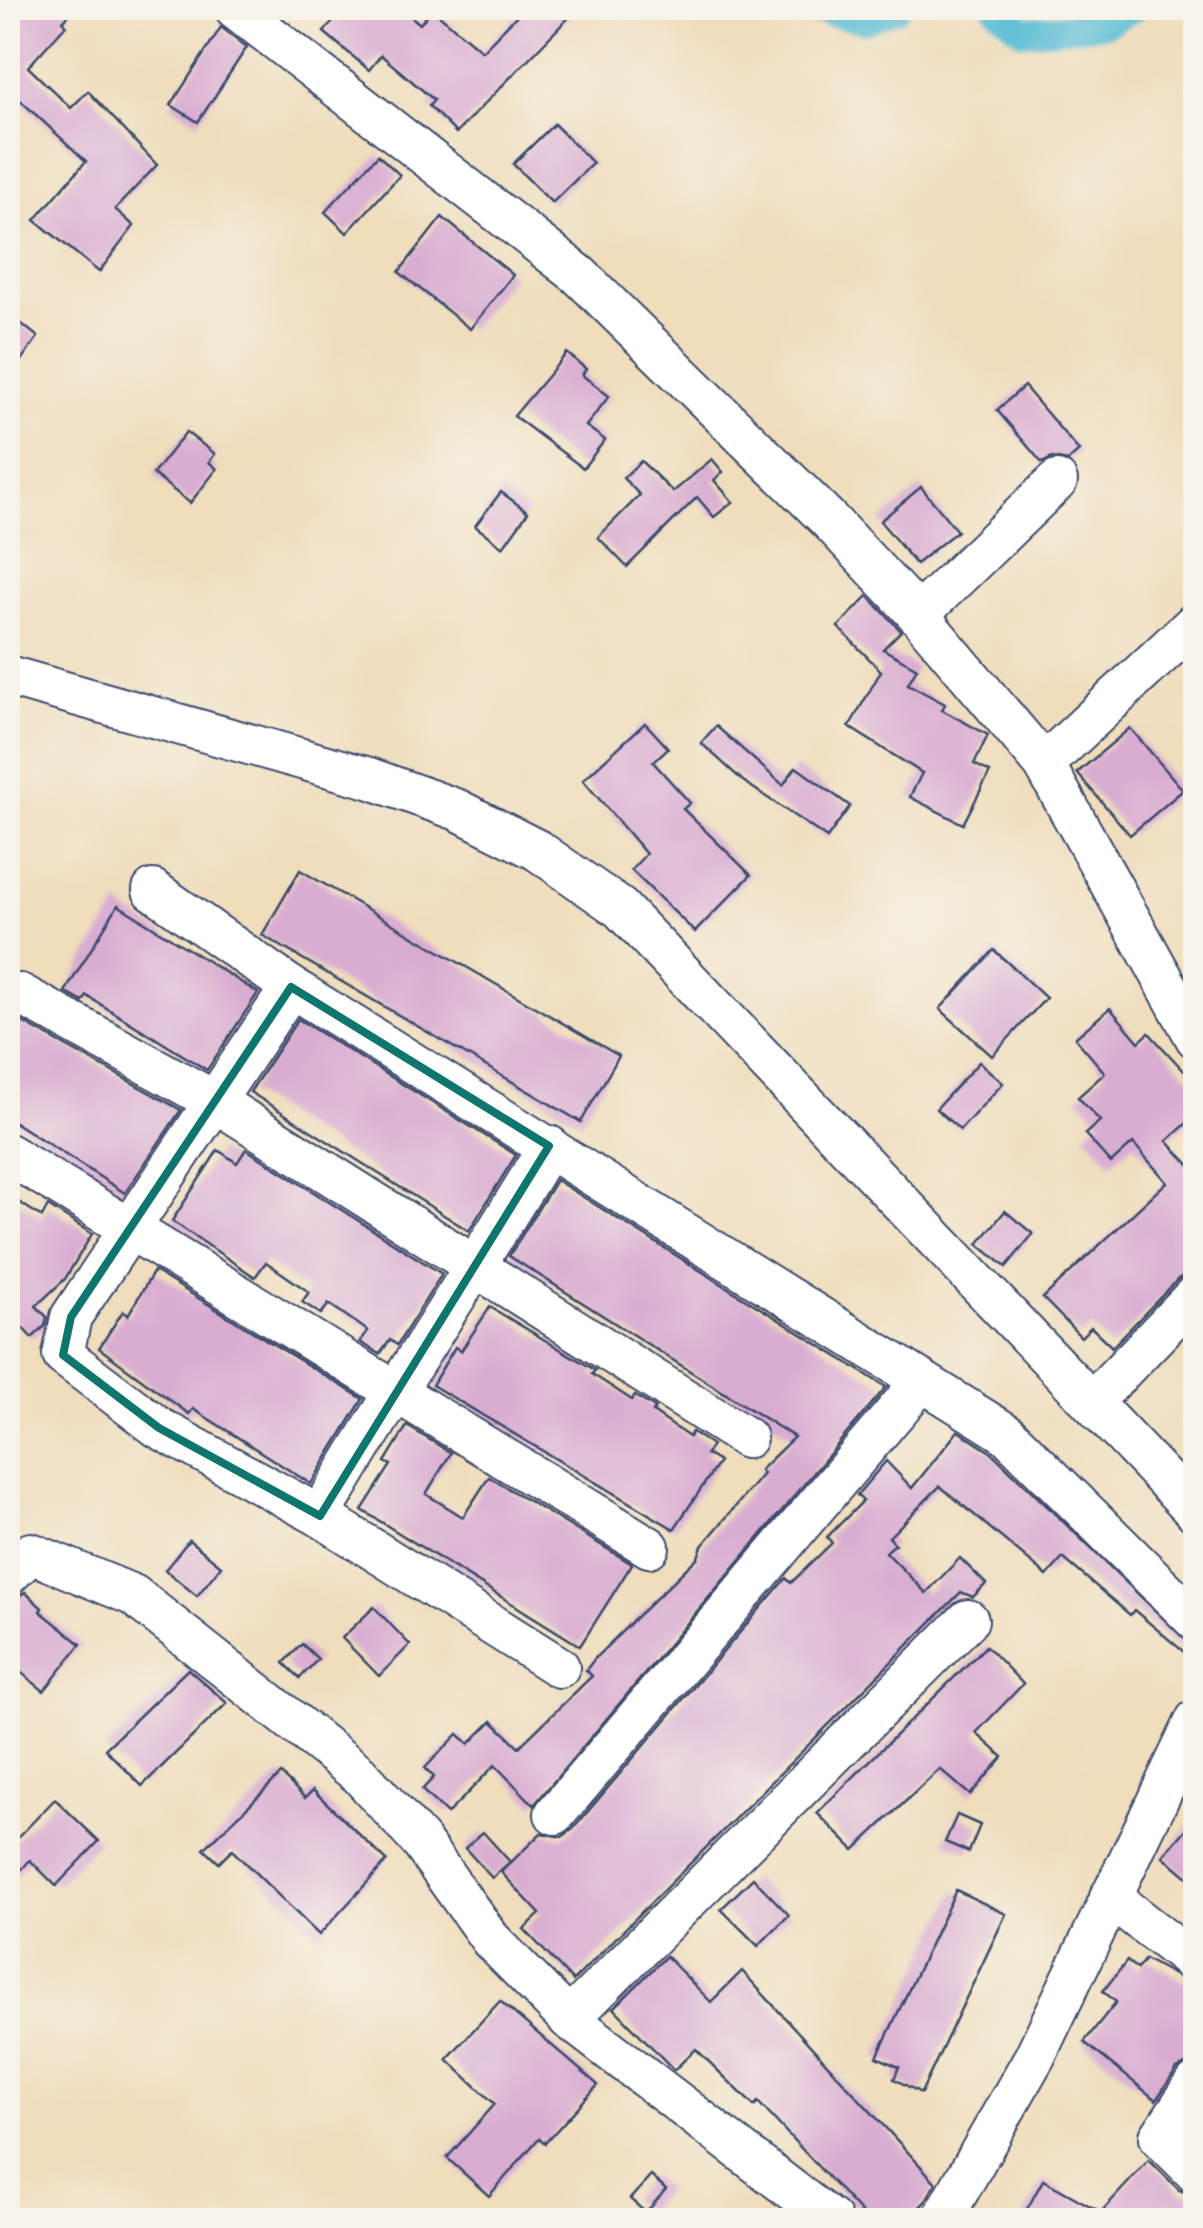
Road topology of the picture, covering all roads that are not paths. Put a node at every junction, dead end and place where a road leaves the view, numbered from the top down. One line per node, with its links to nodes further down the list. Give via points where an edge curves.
1 (236, 8): 3 (street, via 579,276)
2 (1057, 481): 3 (street)
3 (918, 615): 6 (street)
4 (1196, 622): 6 (street)
5 (8, 676): 19 (street, via 369,778 458,810 538,850 620,908)
6 (1044, 764): 10 (street)
7 (153, 890): 8 (street)
8 (292, 988): 11 (street); 12 (street)
9 (20, 994): 11 (street)
10 (1196, 1038)
11 (216, 1102): 14 (street); 15 (street)
12 (549, 1146): 15 (street); 17 (street)
13 (8, 1154): 14 (street)
14 (130, 1227): 18 (street); 22 (street, via 71,1317 62,1355 159,1428)
15 (478, 1265): 18 (street); 20 (street)
16 (1196, 1294): 19 (street)
17 (922, 1381): 26 (street, via 1007,1434); 29 (street)
18 (393, 1390): 22 (street); 23 (street)
19 (1092, 1402): 21 (street)
20 (746, 1438)
21 (1196, 1512)
22 (320, 1516): 27 (street)
23 (649, 1547)
24 (8, 1575): 32 (street, via 31,1553 133,1595 359,1774 421,1842 490,1940)
25 (968, 1620): 32 (street)
26 (1196, 1621)
27 (558, 1666)
28 (1196, 1720): 30 (street)
29 (555, 1814)
30 (1110, 1897): 31 (street); 36 (street, via 1034,2056)
31 (1196, 1964)
32 (570, 2019): 35 (street)
33 (1196, 2083): 34 (street, via 1160,2136)
34 (1196, 2173)
35 (832, 2220)
36 (942, 2220)

